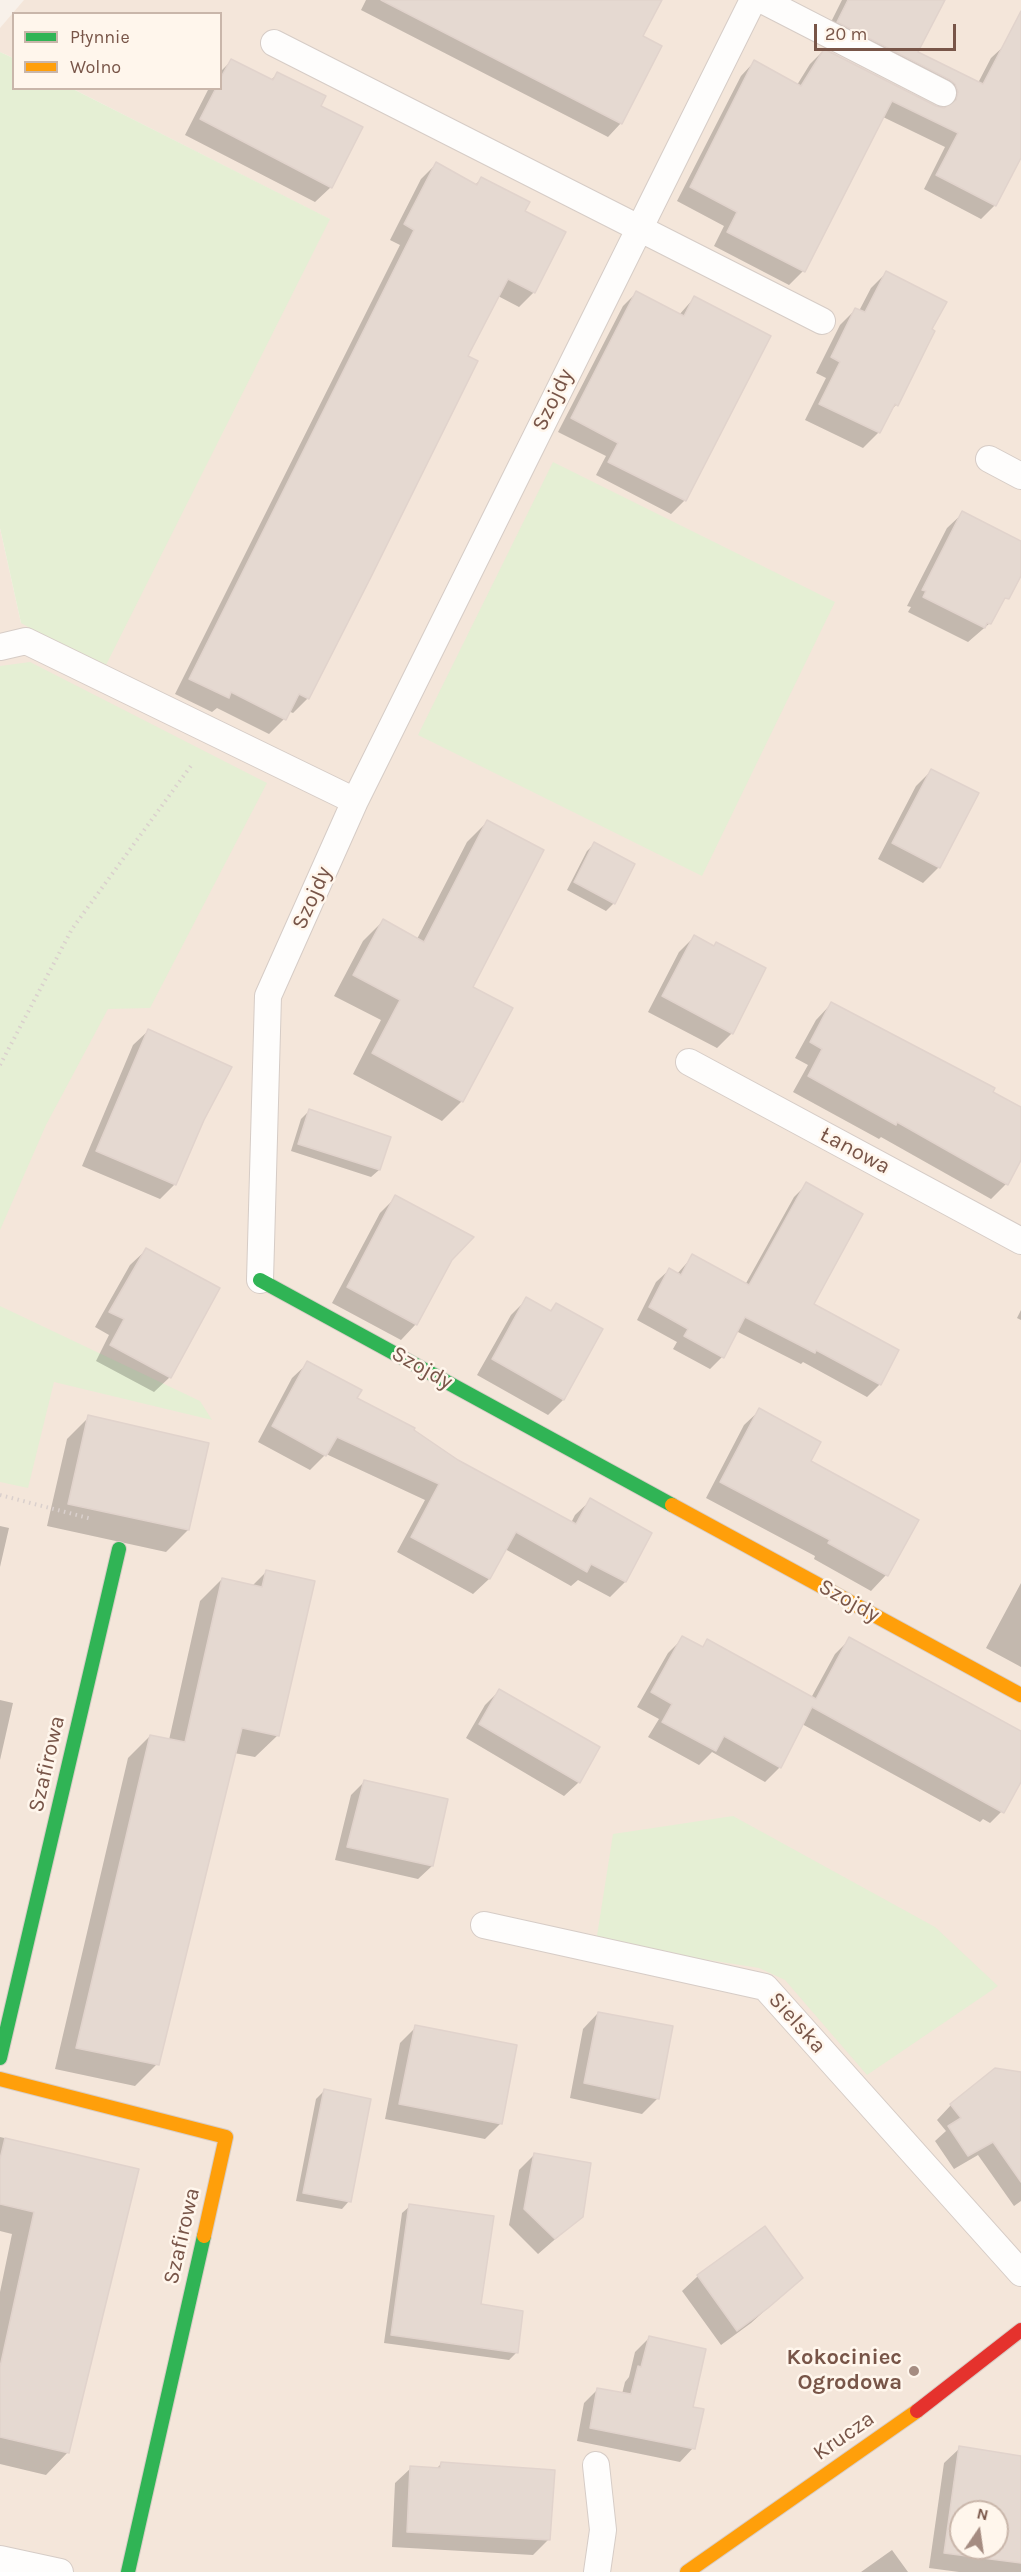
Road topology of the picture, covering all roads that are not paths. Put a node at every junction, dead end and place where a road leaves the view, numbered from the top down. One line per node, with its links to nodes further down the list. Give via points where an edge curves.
1 (753, 0): 5 (lane, Szojdy)
2 (762, 0): 4 (lane)
3 (274, 43): 5 (lane)
4 (943, 93)
5 (639, 227): 6 (lane); 10 (lane, Szojdy)
6 (822, 321)
7 (989, 459): 8 (lane)
8 (1021, 476)
9 (0, 646): 10 (lane, via 26,641)
10 (355, 801): 13 (lane, Szojdy, via 268,996)
11 (689, 1062): 12 (lane, Łanowa)
12 (1021, 1241)
13 (260, 1280): 15 (street, Szojdy)
14 (119, 1549): 17 (street, Szafirowa)
15 (1021, 1695)
16 (484, 1925): 19 (lane, Sielska, via 765,1987)
17 (0, 2058)
18 (0, 2079): 24 (street, Szafirowa, via 226,2137)
19 (1021, 2272)
20 (1021, 2330): 26 (street, Krucza, via 931,2401)
21 (596, 2465): 25 (lane, via 603,2530)
22 (0, 2559): 23 (lane)
23 (60, 2572)
24 (128, 2572)
25 (597, 2572)
26 (687, 2572)

